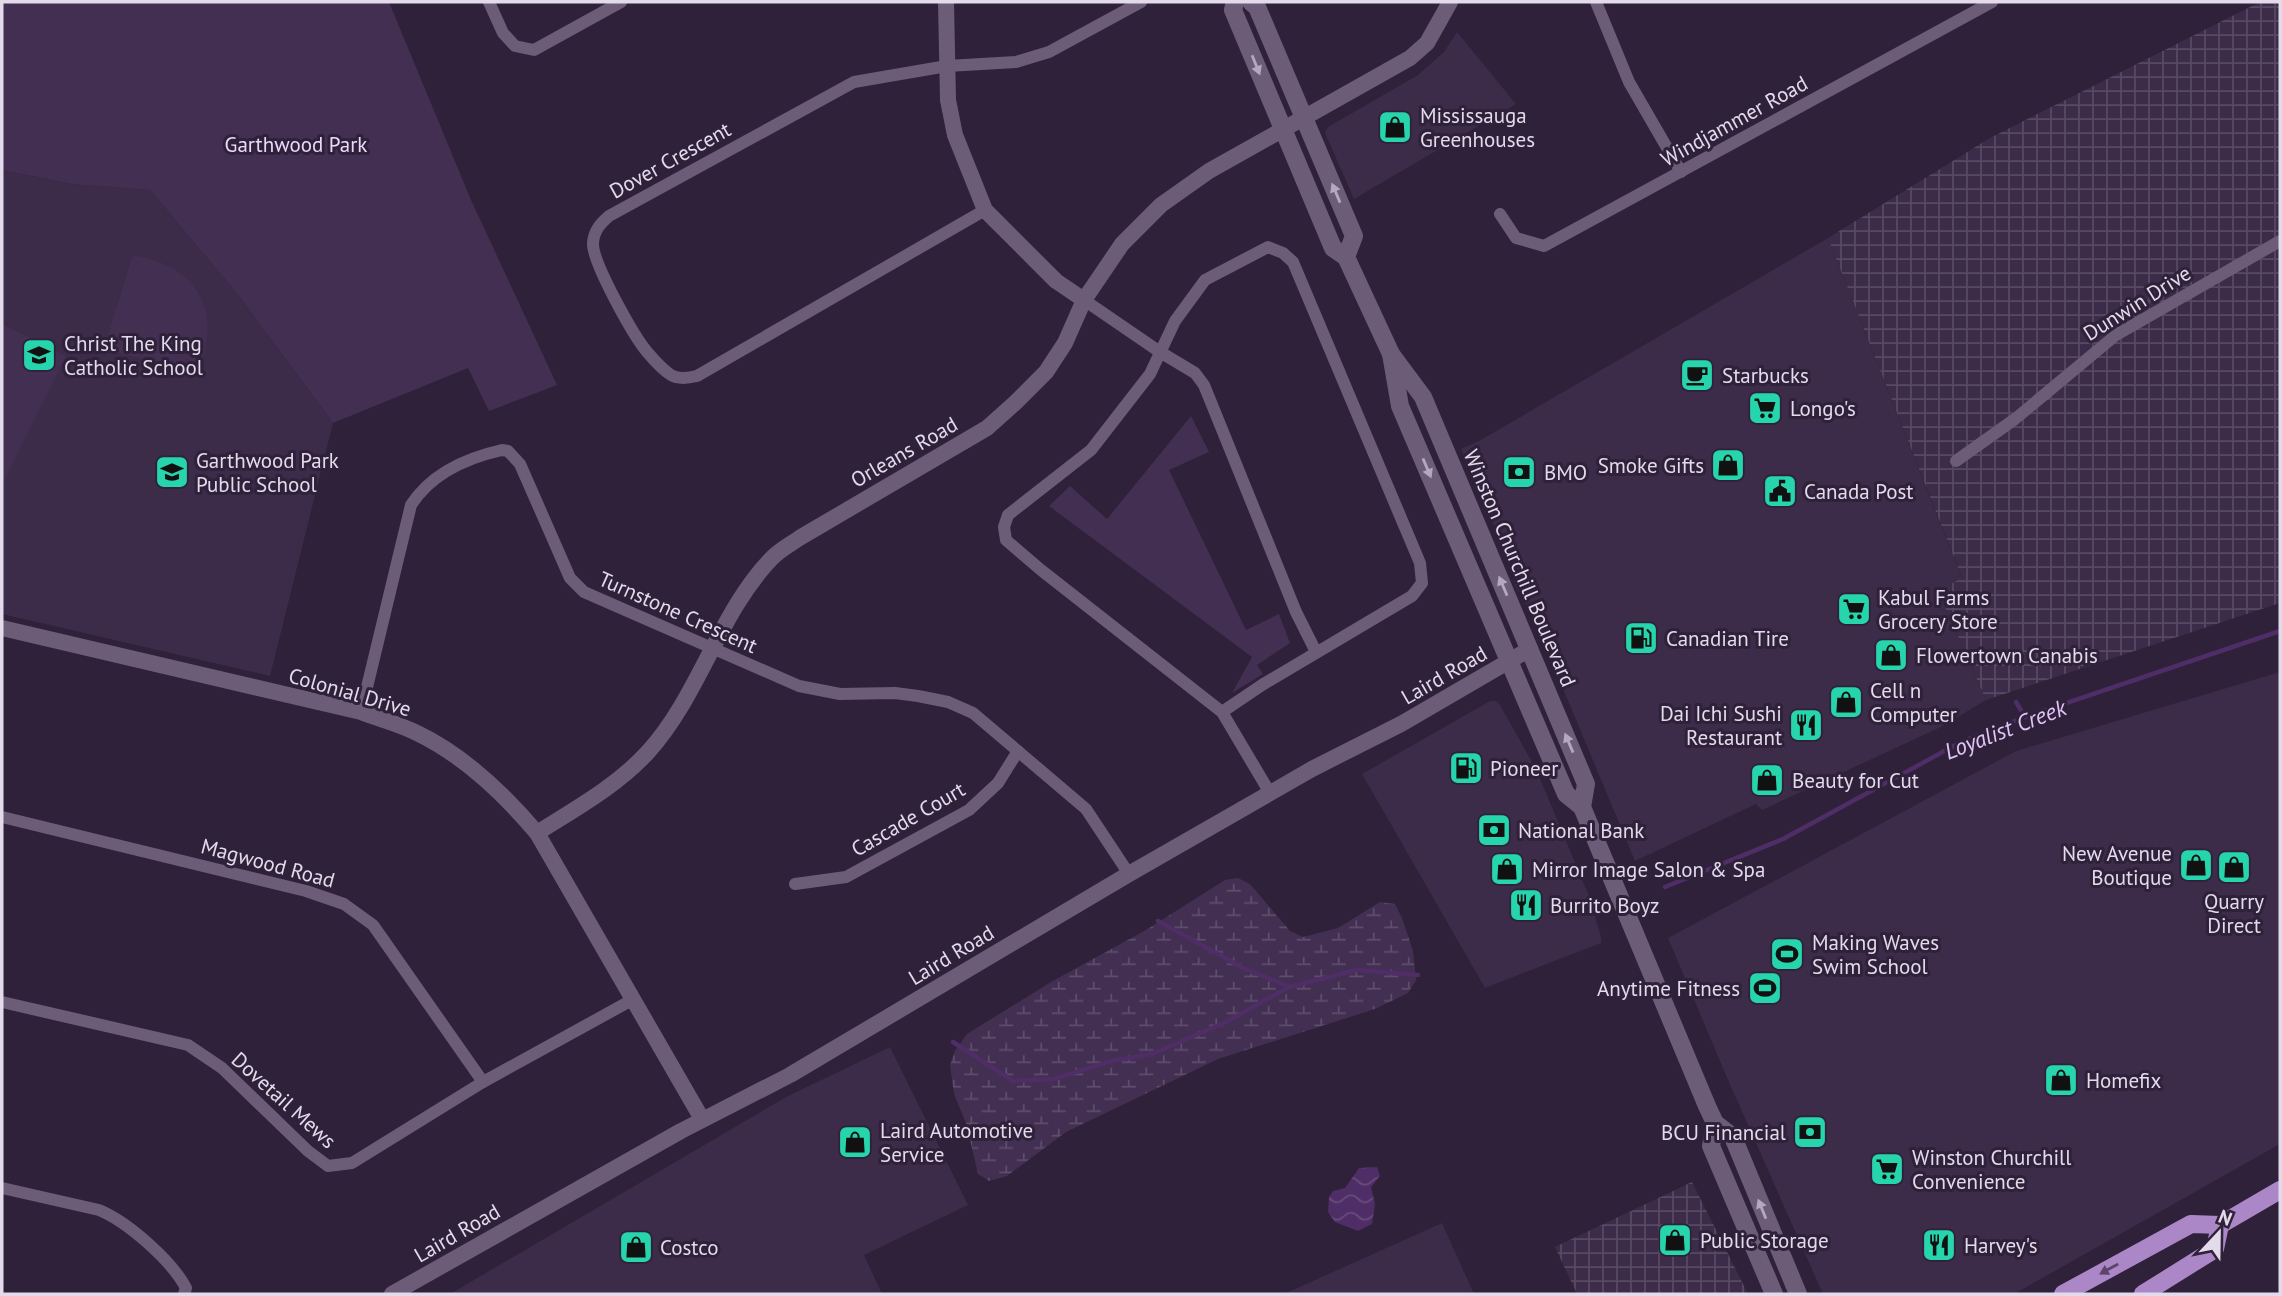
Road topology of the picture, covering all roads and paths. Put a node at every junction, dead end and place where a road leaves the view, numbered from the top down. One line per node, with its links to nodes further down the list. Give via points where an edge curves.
1 (489, 2): 2 (street, via 515,47 534,50)
2 (621, 2)
3 (946, 2): 10 (street)
4 (1141, 2): 10 (street, Dover Crescent, via 1049,52 1016,62)
5 (1235, 2): 12 (main road, Winston Churchill Boulevard, one-way to 12, via 1233,10)
6 (1251, 2): 11 (main road)
7 (1450, 2): 11 (street, Orleans Road, via 1427,43 1410,58)
8 (1596, 2): 13 (street, via 1629,82)
9 (1992, 2): 13 (street, Windjammer Road)
10 (947, 66): 14 (street, via 955,135); 14 (street, Dover Crescent, via 854,82 609,216 597,226 595,254 647,352 673,377 685,379)
11 (1304, 118): 12 (street, Orleans Road); 17 (main road, one-way to 11, via 1354,236)
12 (1282, 130): 17 (main road, Winston Churchill Boulevard, via 1333,248); 18 (street, Orleans Road, via 1209,171 1161,205 1122,244)
13 (1681, 172): 15 (street, Windjammer Road, via 1544,246 1516,238)
14 (985, 210): 18 (street, via 1056,281)
15 (1500, 214)
16 (2280, 241): 21 (street, Dunwin Drive, via 2116,335 2015,419)
17 (1346, 257): 20 (main road, Winston Churchill Boulevard)
18 (1084, 300): 19 (street); 24 (street, Orleans Road, via 1046,372 1016,403 987,428 772,557 745,590)
19 (1160, 352): 25 (street, via 1195,373 1203,385); 25 (street, via 1175,321 1205,280 1268,247 1293,262 1420,564 1422,583 1412,596); 28 (street, via 1150,374 1091,450 1009,515 1004,534 1041,570)
20 (1391, 354): 23 (main road, Winston Churchill Boulevard, one-way to 20, via 1423,397); 26 (main road, Winston Churchill Boulevard, one-way to 26, via 1401,406)
21 (1956, 461)
22 (2, 628): 27 (street, Colonial Drive)
23 (1530, 649): 26 (street, Laird Road); 31 (main road, Winston Churchill Boulevard, one-way to 23, via 1586,784)
24 (713, 650): 27 (street, Turnstone Crescent, via 577,587 520,464 502,450 436,476 411,505); 29 (street, Turnstone Crescent, via 799,685 840,694 895,693 948,702 973,713); 33 (street, Orleans Road, via 648,751 612,785)
25 (1316, 652): 28 (street)
26 (1510, 661): 30 (street, Laird Road); 31 (main road, Winston Churchill Boulevard, via 1566,794)
27 (360, 712): 33 (street, Colonial Drive, via 416,733 452,754)
28 (1222, 712): 30 (street)
29 (1018, 751): 34 (street, Turnstone Crescent, via 1086,809); 35 (street, Cascade Court, via 998,783 969,810 846,877)
30 (1269, 793): 34 (street, Laird Road)
31 (1581, 807): 40 (main road, Winston Churchill Boulevard)
32 (2, 817): 38 (street, Magwood Road, via 344,904 373,925)
33 (537, 833): 36 (street, Colonial Drive)
34 (1129, 874): 39 (street, Laird Road, via 790,1074)
35 (795, 884)
36 (632, 999): 38 (street, Dovetail Mews); 39 (street, Colonial Drive)
37 (2, 1002): 38 (street, Dovetail Mews, via 188,1045 222,1068 328,1166 352,1163)
38 (482, 1082)
39 (702, 1119): 45 (street, Laird Road)
40 (1715, 1123): 46 (main road, Winston Churchill Boulevard, via 1711,1146); 47 (main road, Winston Churchill Boulevard, one-way to 40, via 1733,1137)
41 (2, 1188): 44 (street, via 113,1216 179,1275)
42 (2280, 1190): 43 (main road)
43 (2220, 1225): 48 (main road, one-way to 48, via 2191,1224); 49 (main road, via 2215,1249)
44 (184, 1294)
45 (392, 1294)
46 (1774, 1294)
47 (1798, 1294)
48 (2063, 1294)
49 (2143, 1294)

